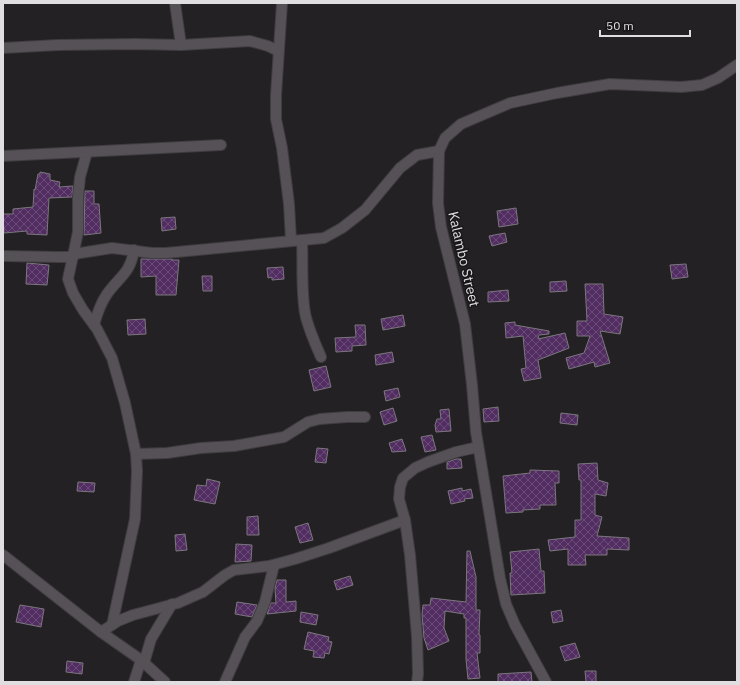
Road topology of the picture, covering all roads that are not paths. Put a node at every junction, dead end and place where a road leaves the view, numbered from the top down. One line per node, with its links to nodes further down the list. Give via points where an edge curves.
1 (176, 3): 3 (street)
2 (283, 4): 5 (street)
3 (181, 45): 4 (street); 5 (street, via 250,41)
4 (3, 48)
5 (278, 51): 11 (street, via 276,119 289,204)
6 (737, 65): 8 (street, Kalambo Street, via 702,85 681,87 610,84 510,103 461,124 445,138)
7 (221, 145): 9 (street)
8 (440, 150): 12 (street, via 417,156 400,168 365,210 342,228 324,238); 19 (street, Kalambo Street, via 438,203 441,227 465,324)
9 (87, 152): 10 (street); 14 (street, via 80,177 78,232)
10 (3, 156)
11 (291, 240): 12 (street); 13 (street, via 166,253)
12 (302, 240): 17 (street, via 305,315)
13 (134, 250): 14 (street, via 112,248); 16 (street, via 127,272 101,303)
14 (73, 255): 15 (street); 16 (street, via 69,269 69,284)
15 (3, 256)
16 (94, 325): 20 (street, via 112,358)
17 (321, 357)
18 (365, 417): 20 (street, via 320,419 308,422 284,437 234,446)
19 (478, 448): 21 (street, via 456,452 428,462 414,468 403,478 399,499); 32 (street, Kalambo Street, via 506,604)
20 (136, 454): 25 (street, via 135,519)
21 (405, 520): 23 (street); 31 (street, via 415,611)
22 (3, 555): 26 (street)
23 (274, 565): 24 (street, via 234,570 203,592); 30 (street, via 265,602 245,637)
24 (172, 604): 25 (street, via 133,614); 27 (street, via 151,640)
25 (112, 625): 26 (street)
26 (101, 632): 27 (street)
27 (143, 662): 28 (street); 29 (street)
28 (134, 682)
29 (165, 682)
30 (225, 682)
31 (417, 682)
32 (546, 682)

